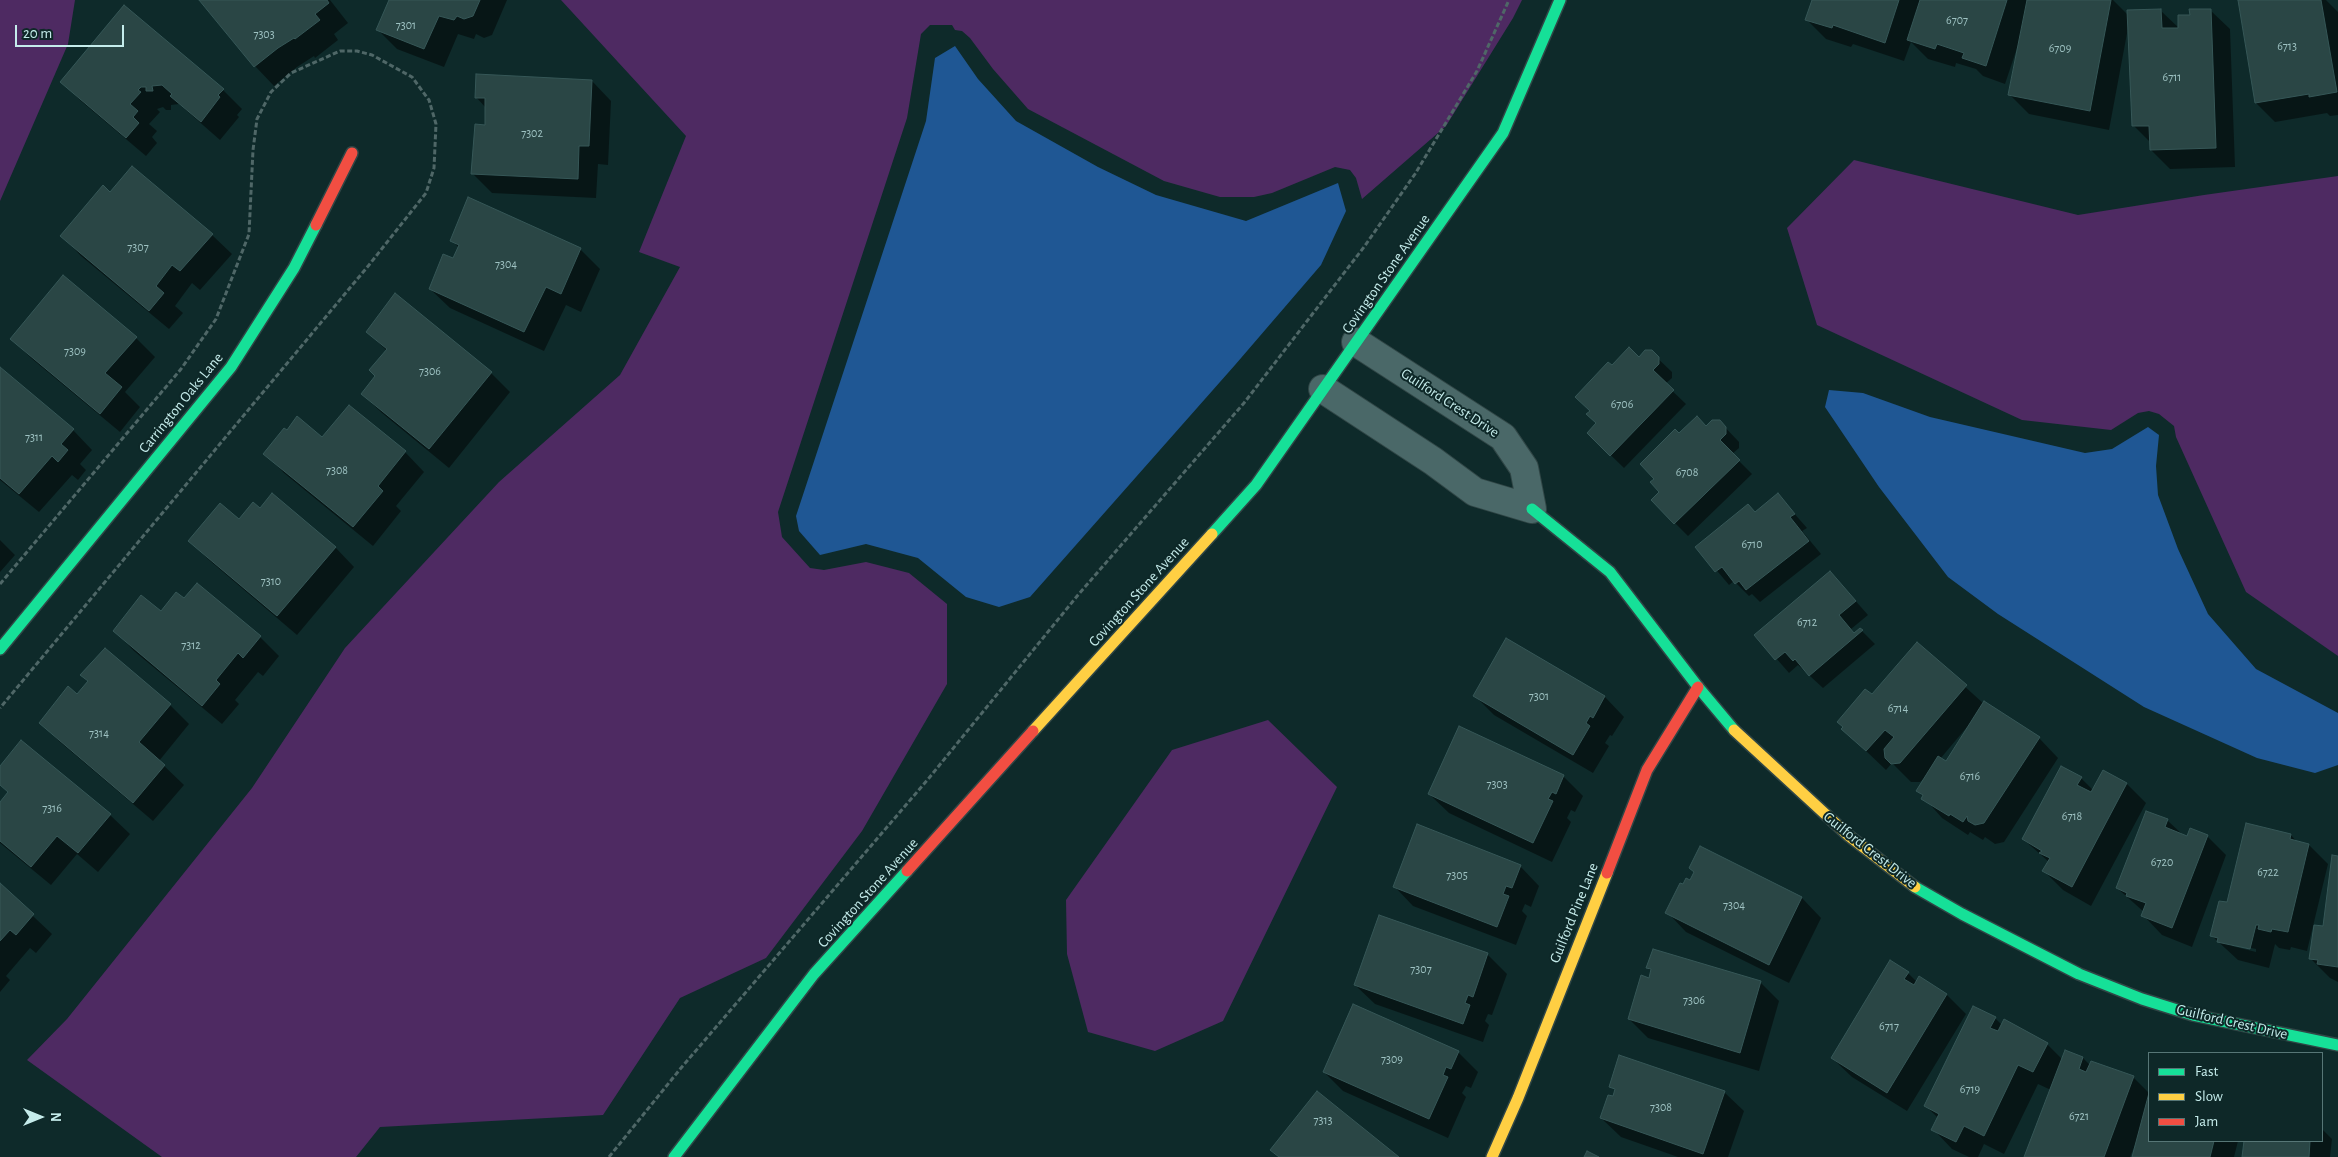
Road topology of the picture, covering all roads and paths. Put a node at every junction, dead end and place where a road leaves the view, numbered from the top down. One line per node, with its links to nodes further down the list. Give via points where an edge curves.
1 (1509, 0): 10 (path, via 1477,71 1415,174 1364,247 1250,395)
2 (1560, 0): 4 (street, Covington Stone Avenue, via 1503,133)
3 (352, 153): 7 (street, Carrington Oaks Lane, via 294,268 231,366)
4 (1356, 342): 5 (street, Covington Stone Avenue); 6 (street, Guilford Crest Drive, via 1503,438 1524,468)
5 (1323, 388): 6 (street, Guilford Crest Drive, via 1433,460 1475,492); 11 (street, Covington Stone Avenue, via 1256,485 814,974)
6 (1532, 510): 8 (street, Guilford Crest Drive, via 1610,572)
7 (0, 649)
8 (1698, 687): 9 (street, Guilford Crest Drive, via 1741,738 1849,836 1907,882 1962,914 2078,974 2142,998 2193,1015); 12 (street, Guilford Pine Lane, via 1647,770)
9 (2338, 1045)
10 (609, 1157)
11 (674, 1157)
12 (1492, 1157)

